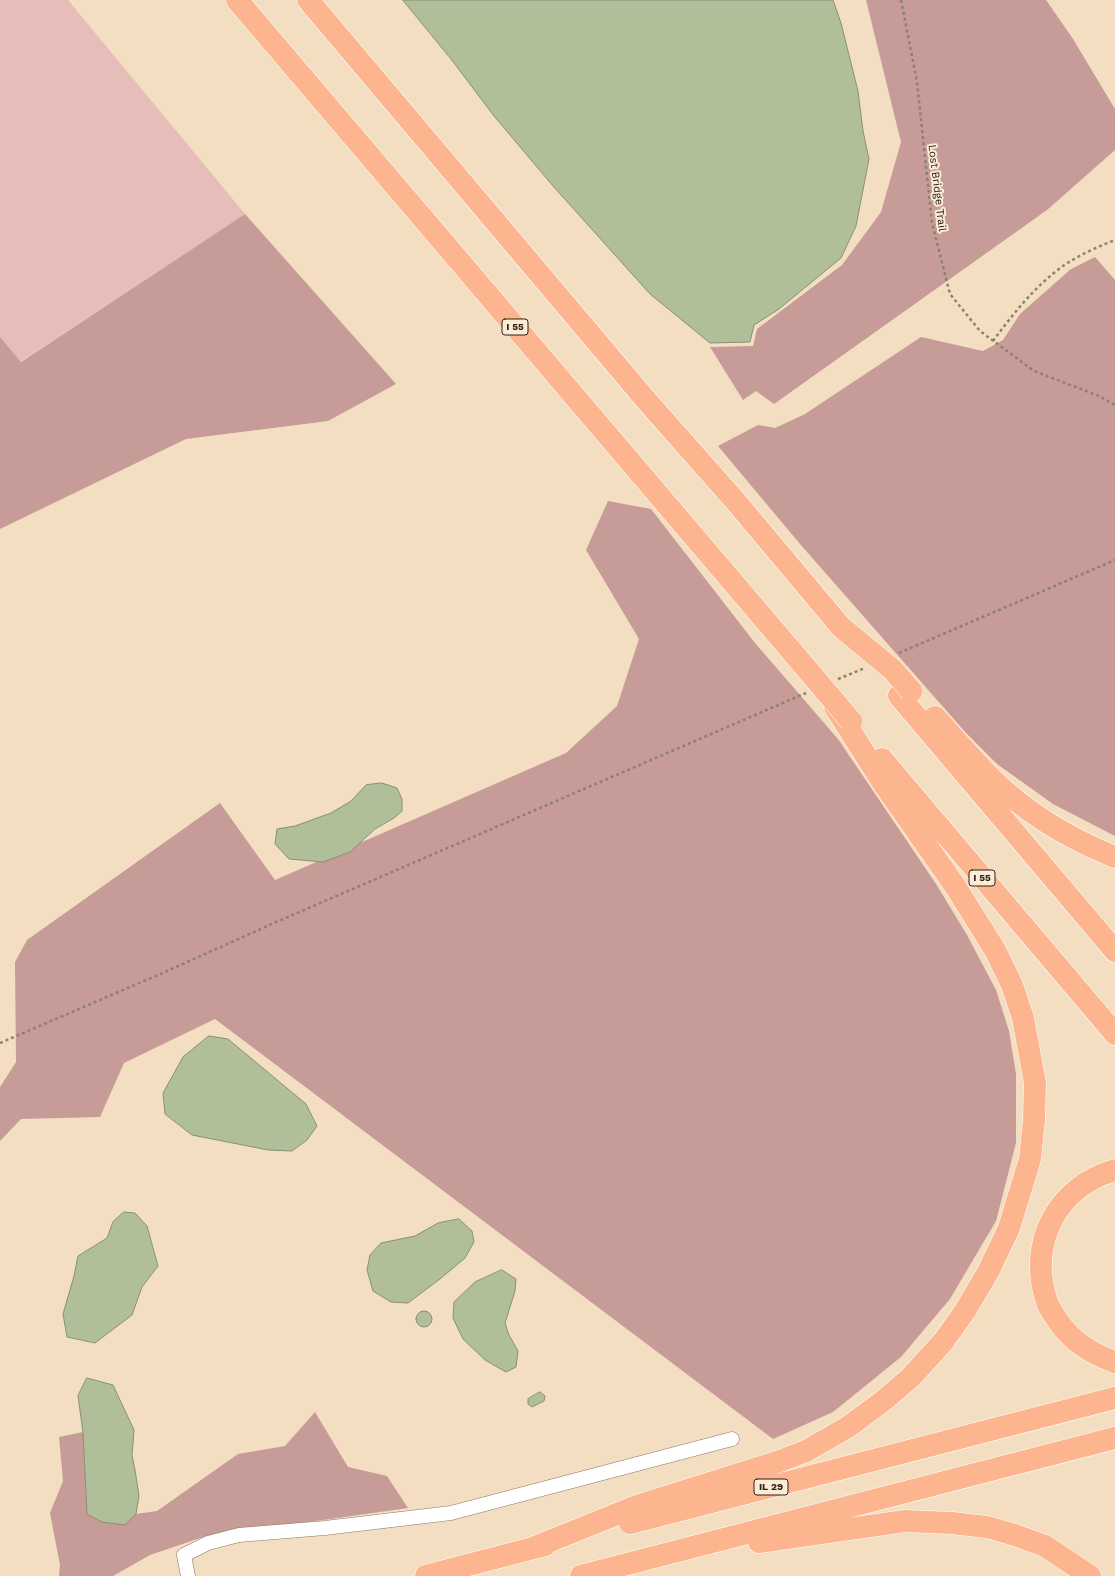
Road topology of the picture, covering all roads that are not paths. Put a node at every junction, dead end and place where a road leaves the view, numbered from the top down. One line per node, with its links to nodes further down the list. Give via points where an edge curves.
1 (237, 0): 4 (highway, I 55, bridge, via 823,687)
2 (308, 0): 3 (highway, bridge, via 841,627 892,670)
3 (905, 693): 5 (highway, via 1025,808 1066,834); 6 (highway)
4 (848, 723): 7 (highway, I 55); 13 (highway, via 885,786 955,886 995,950 1012,984 1023,1018 1035,1083 1034,1120 1030,1159 1009,1228 984,1279 943,1342 910,1378 848,1427 806,1451 780,1462 637,1506)
5 (1115, 857)
6 (1115, 951)
7 (1115, 1034)
8 (1115, 1170): 9 (highway, via 1082,1185 1065,1199 1051,1220 1043,1243 1041,1264 1047,1303 1061,1327 1082,1346 1098,1356)
9 (1115, 1362)
10 (1115, 1398): 13 (highway, IL 29)
11 (1115, 1438): 14 (highway)
12 (732, 1439): 15 (street, via 451,1513 239,1535 208,1543 184,1555)
13 (530, 1548): 16 (highway, IL 29)
14 (667, 1554): 17 (highway); 18 (highway, via 905,1521 952,1523 987,1527 1045,1546)
15 (188, 1576)
16 (426, 1576)
17 (580, 1576)
18 (1090, 1576)

